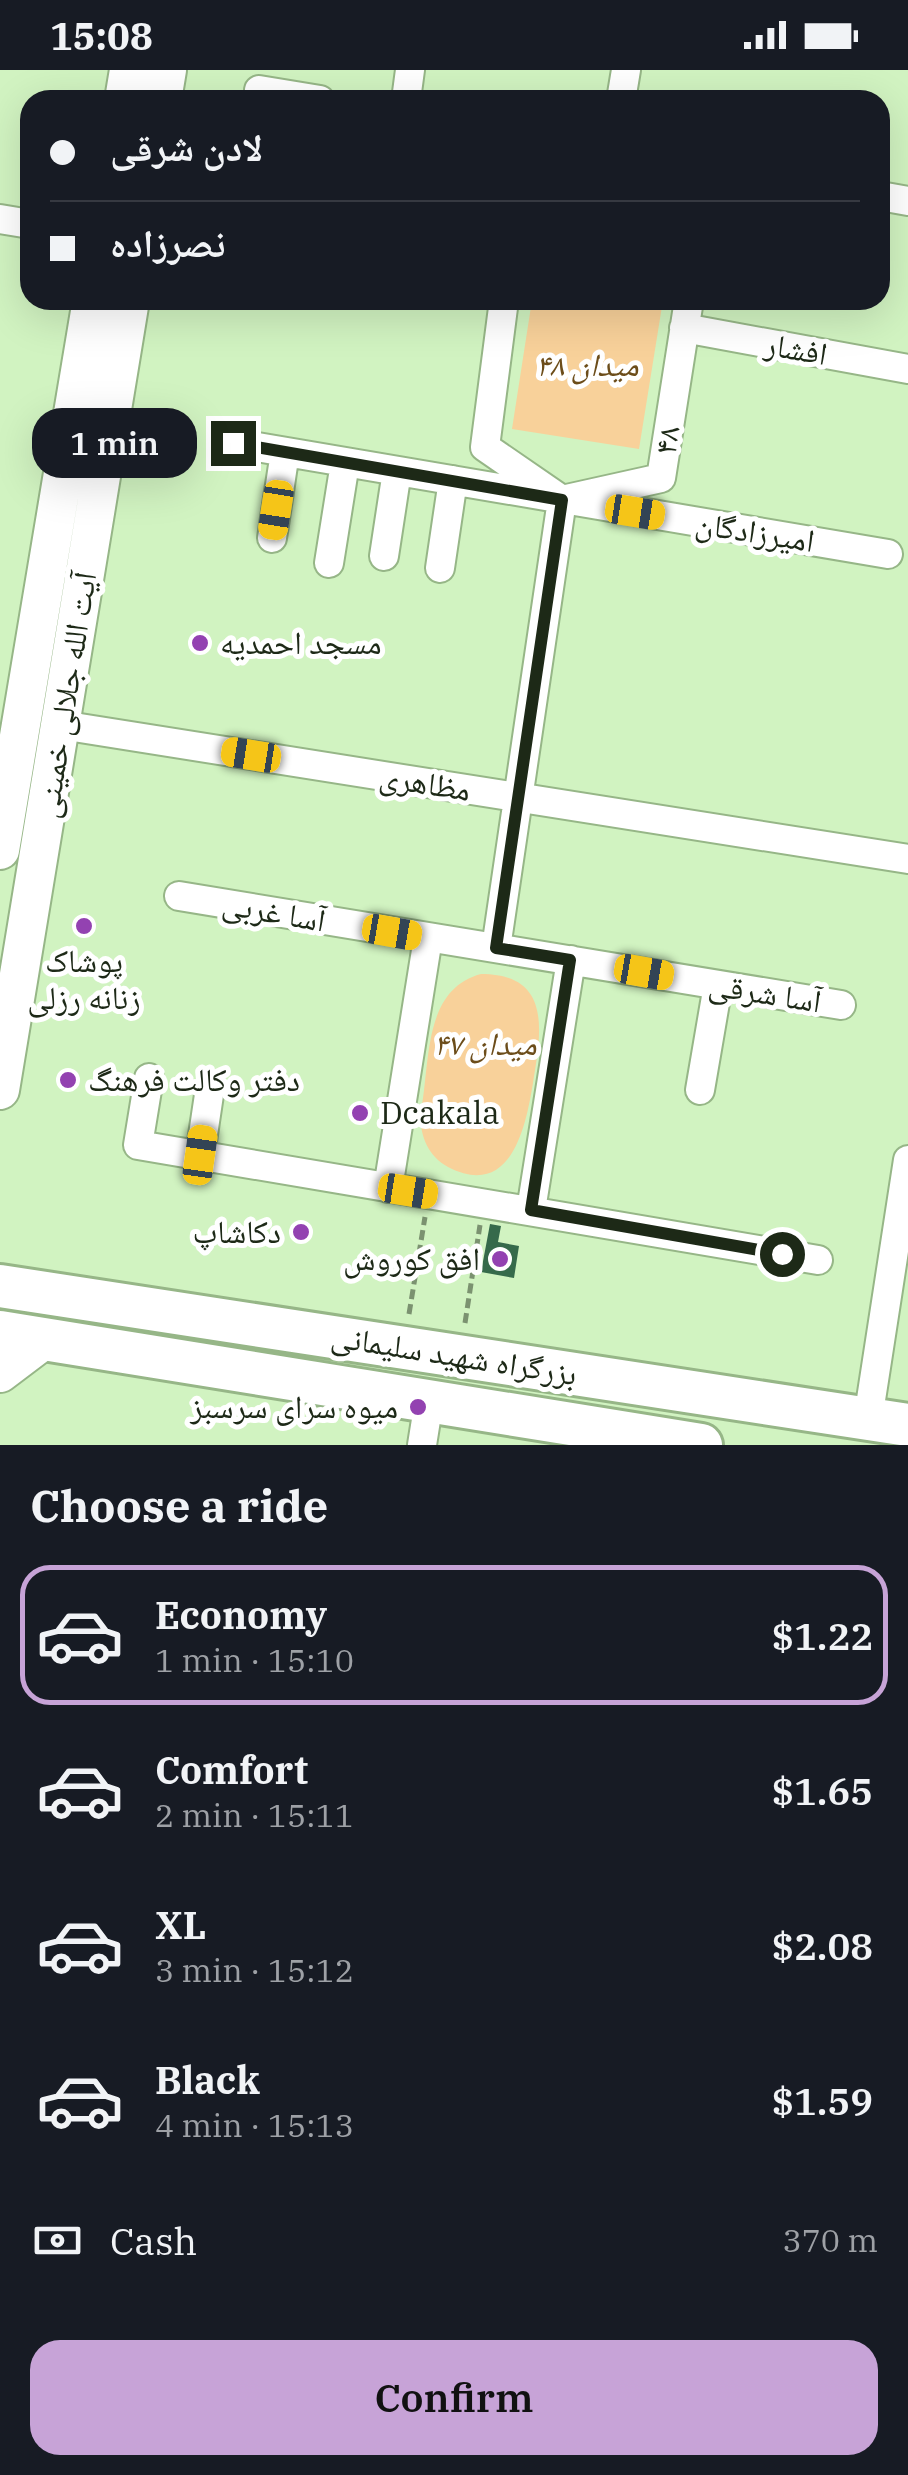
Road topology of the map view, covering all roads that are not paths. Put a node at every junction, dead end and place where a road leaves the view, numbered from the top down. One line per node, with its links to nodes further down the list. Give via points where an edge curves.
1 (90, 310): 18 (main road, آيت الله جلالى خمينى)
2 (128, 310): 19 (main road, آيت الله جلالى خمينى)
3 (502, 310): 12 (street, via 485,448)
4 (687, 310): 5 (street, ۴۸)
5 (684, 328): 6 (street, افشار); 12 (street, ۴۸, via 661,478)
6 (908, 369)
7 (233, 443): 8 (street, امیرزادگان)
8 (285, 452): 9 (street, امیرزادگان); 13 (street)
9 (346, 463): 10 (street, امیرزادگان); 16 (street)
10 (396, 471): 11 (street, امیرزادگان); 15 (street)
11 (454, 480): 12 (street, امیرزادگان); 17 (street)
12 (562, 500): 14 (street, امیرزادگان); 20 (street)
13 (272, 538)
14 (888, 554)
15 (384, 556)
16 (329, 564)
17 (440, 568)
18 (11, 717): 19 (main road); 21 (main road, آيت الله جلالى خمينى)
19 (61, 725): 20 (street, مظاهری); 31 (main road, آيت الله جلالى خمينى)
20 (518, 798): 22 (street, مظاهری); 25 (street)
21 (0, 850)
22 (908, 860)
23 (179, 896): 24 (street, آسا غربی)
24 (428, 938): 25 (street, آسا غربی); 35 (street)
25 (496, 948): 26 (street, آسا شرقی)
26 (570, 960): 27 (street, آسا شرقی); 36 (street)
27 (718, 985): 28 (street, آسا شرقی); 32 (street)
28 (841, 1005)
29 (149, 1078): 33 (street, via 138,1144)
30 (210, 1088): 33 (street)
31 (0, 1090)
32 (700, 1090)
33 (200, 1155): 35 (street)
34 (908, 1160): 37 (street)
35 (388, 1188): 36 (street)
36 (531, 1210): 38 (street)
37 (903, 1230): 44 (street)
38 (818, 1260)
39 (5, 1279): 44 (highway, بزرگراه شهید سلیمانی)
40 (0, 1332): 41 (highway, بزرگراه شهید سلیمانی)
41 (45, 1339): 42 (main road); 43 (highway, بزرگراه شهید سلیمانی)
42 (0, 1372)
43 (429, 1401): 45 (street); 46 (highway, بزرگراه شهید سلیمانی)
44 (888, 1422)
45 (422, 1445)
46 (701, 1445)

